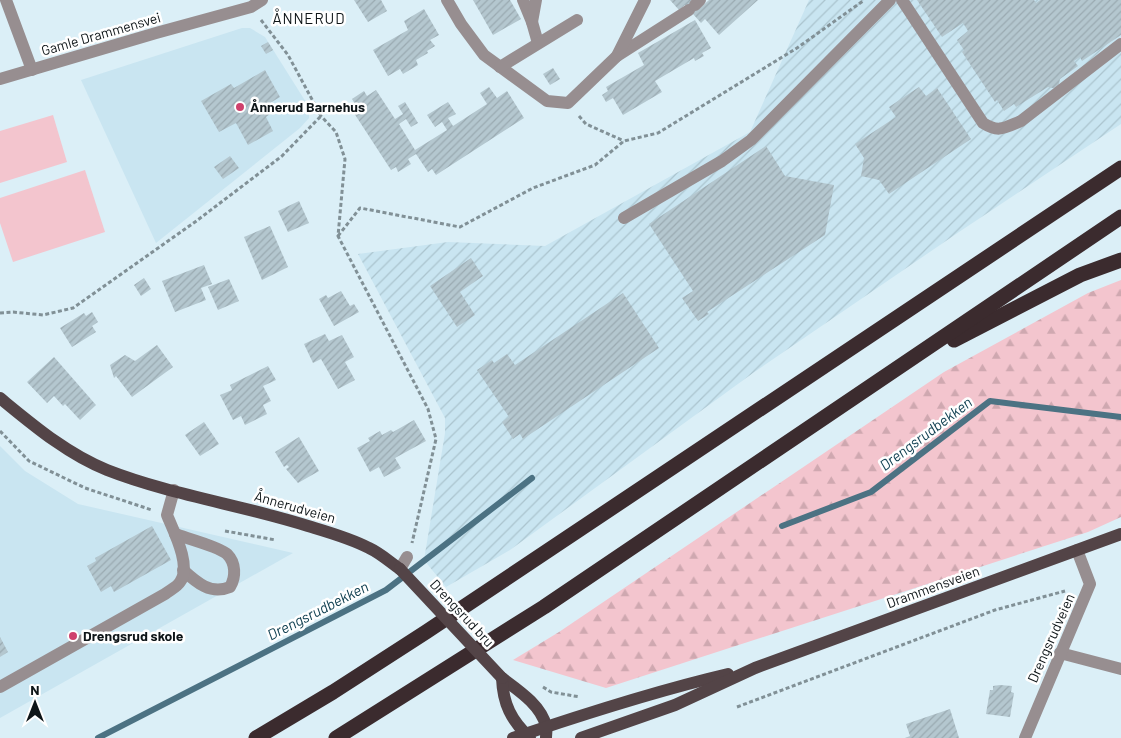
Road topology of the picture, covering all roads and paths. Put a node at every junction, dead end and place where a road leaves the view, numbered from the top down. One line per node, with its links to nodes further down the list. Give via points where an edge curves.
1 (6, 0): 18 (street, Gamle Drammensvei)
2 (262, 0): 18 (street, Gamle Drammensvei, via 251,8)
3 (447, 0): 17 (street, via 484,55)
4 (523, 0): 13 (street)
5 (536, 0): 13 (street)
6 (645, 0): 16 (street)
7 (864, 0): 22 (path, via 797,48 658,133)
8 (902, 0): 15 (street, via 983,123 994,129 1021,121)
9 (887, 3): 25 (street, via 752,140)
10 (695, 5): 16 (street)
11 (259, 17): 21 (path, via 288,55)
12 (577, 20): 14 (street)
13 (532, 22): 14 (street)
14 (538, 43): 17 (street)
15 (1121, 44)
16 (617, 56): 20 (street)
17 (500, 67): 20 (street, via 548,101)
18 (32, 70): 19 (street, Gamle Drammensvei)
19 (0, 79)
20 (568, 103): 22 (path, via 586,124)
21 (321, 116): 26 (path, via 336,132 345,159); 28 (path, via 282,156 73,308 43,316 13,312)
22 (624, 141): 26 (path, via 595,165 533,188 460,227 360,208)
23 (1121, 168): 49 (highway, via 426,632)
24 (1121, 217): 29 (highway)
25 (624, 218)
26 (338, 236): 35 (path, via 428,409 436,439 415,536)
27 (1121, 260): 29 (highway, via 1080,275)
28 (0, 314)
29 (897, 369): 50 (highway, via 544,607)
30 (0, 398): 31 (main road, Ånnerudveien, via 78,456 106,469)
31 (174, 490): 32 (street, via 167,515); 36 (main road, Ånnerudveien, via 333,534 369,548)
32 (175, 534): 37 (street, via 180,544); 37 (street, via 226,553 232,562 235,578 230,587 220,591 198,584)
33 (1121, 534): 34 (main road, Drammensveien)
34 (1077, 550): 39 (street, Drengsrudveien, via 1090,584); 40 (main road, Drammensveien)
35 (407, 557): 36 (street)
36 (400, 569): 42 (main road, Drengsrud bru, bridge)
37 (183, 570): 43 (street, via 179,583 165,594)
38 (1065, 591): 46 (path, via 995,610)
39 (1060, 654): 41 (street); 53 (street, Drengsrudveien)
40 (755, 668): 47 (main road, Drammensveien, via 669,688); 52 (main road, Drammensveien, via 675,705)
41 (1121, 669)
42 (502, 678): 47 (main road, Drengsrud bru, via 538,709); 48 (main road, via 503,697 512,716)
43 (0, 687)
44 (542, 687): 45 (path, via 551,692)
45 (585, 698)
46 (737, 707)
47 (546, 732): 48 (main road, Drammensveien)
48 (528, 736): 51 (main road, Drammensveien)
49 (256, 738)
50 (336, 738)
51 (513, 738)
52 (581, 738)
53 (1025, 738)

